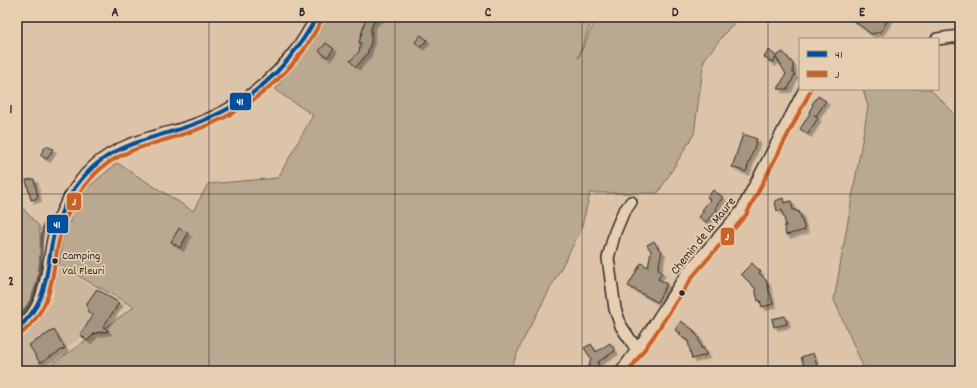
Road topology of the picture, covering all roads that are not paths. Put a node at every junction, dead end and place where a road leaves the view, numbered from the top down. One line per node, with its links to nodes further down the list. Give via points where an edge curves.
1 (317, 17): 6 (street, via 282,67 252,95 211,119 128,145 106,157 85,176 67,203 56,229 44,294 38,307)
2 (960, 36): 3 (street)
3 (939, 39)
4 (804, 90): 7 (street, Chemin de la Maure, via 741,212 688,272)
5 (631, 202): 7 (street, via 615,232 608,258 615,308 621,326)
6 (17, 329)
7 (636, 350): 8 (street, Chemin de la Maure)
8 (622, 371)

